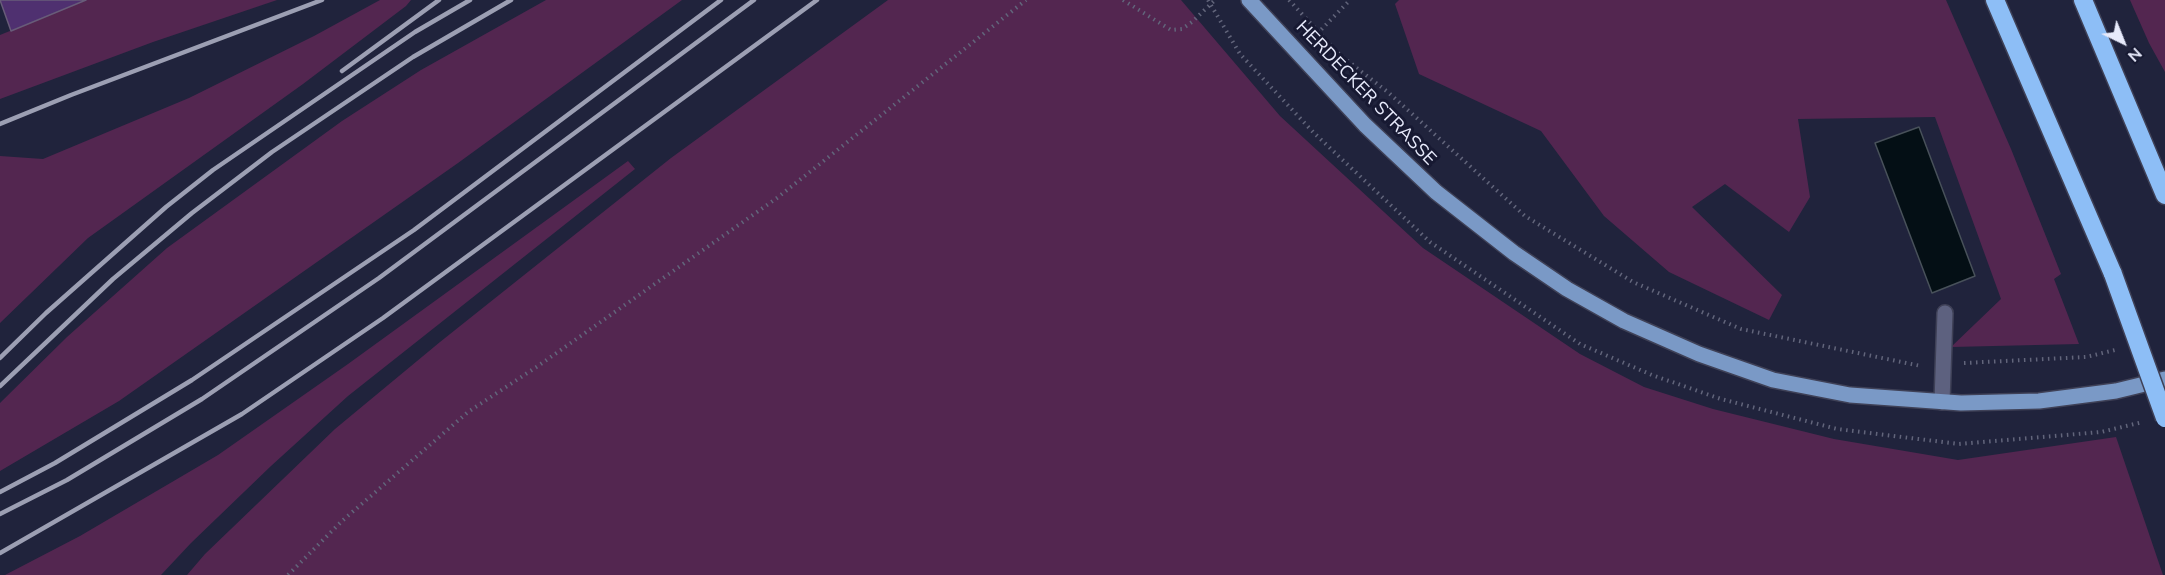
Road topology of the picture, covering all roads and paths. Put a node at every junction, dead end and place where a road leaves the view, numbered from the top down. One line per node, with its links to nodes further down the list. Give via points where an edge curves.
1 (1026, 0): 18 (path, via 777,198 468,412 342,521)
2 (1123, 0): 3 (path, via 1171,30 1182,29)
3 (1215, 0)
4 (1249, 0): 10 (main road, HERDECKER STRASSE)
5 (1289, 0): 9 (path)
6 (1350, 0): 9 (path)
7 (1995, 0): 17 (highway, bridge, via 2113,274)
8 (2082, 0): 11 (highway)
9 (1318, 32): 10 (path); 14 (path, via 1525,216 1633,282 1741,329 1922,366)
10 (1299, 54): 16 (main road, HERDECKER STRASSE, via 1365,125 1436,192 1514,253 1624,321 1699,354 1773,380 1850,394)
11 (2165, 195)
12 (1945, 313): 14 (lane)
13 (2120, 349): 14 (path, via 2086,357)
14 (1942, 364): 16 (lane)
15 (2165, 379): 16 (main road, HERDECKER STRASSE, via 2116,391 2039,401)
16 (1942, 402)
17 (2165, 418)
18 (288, 575)

